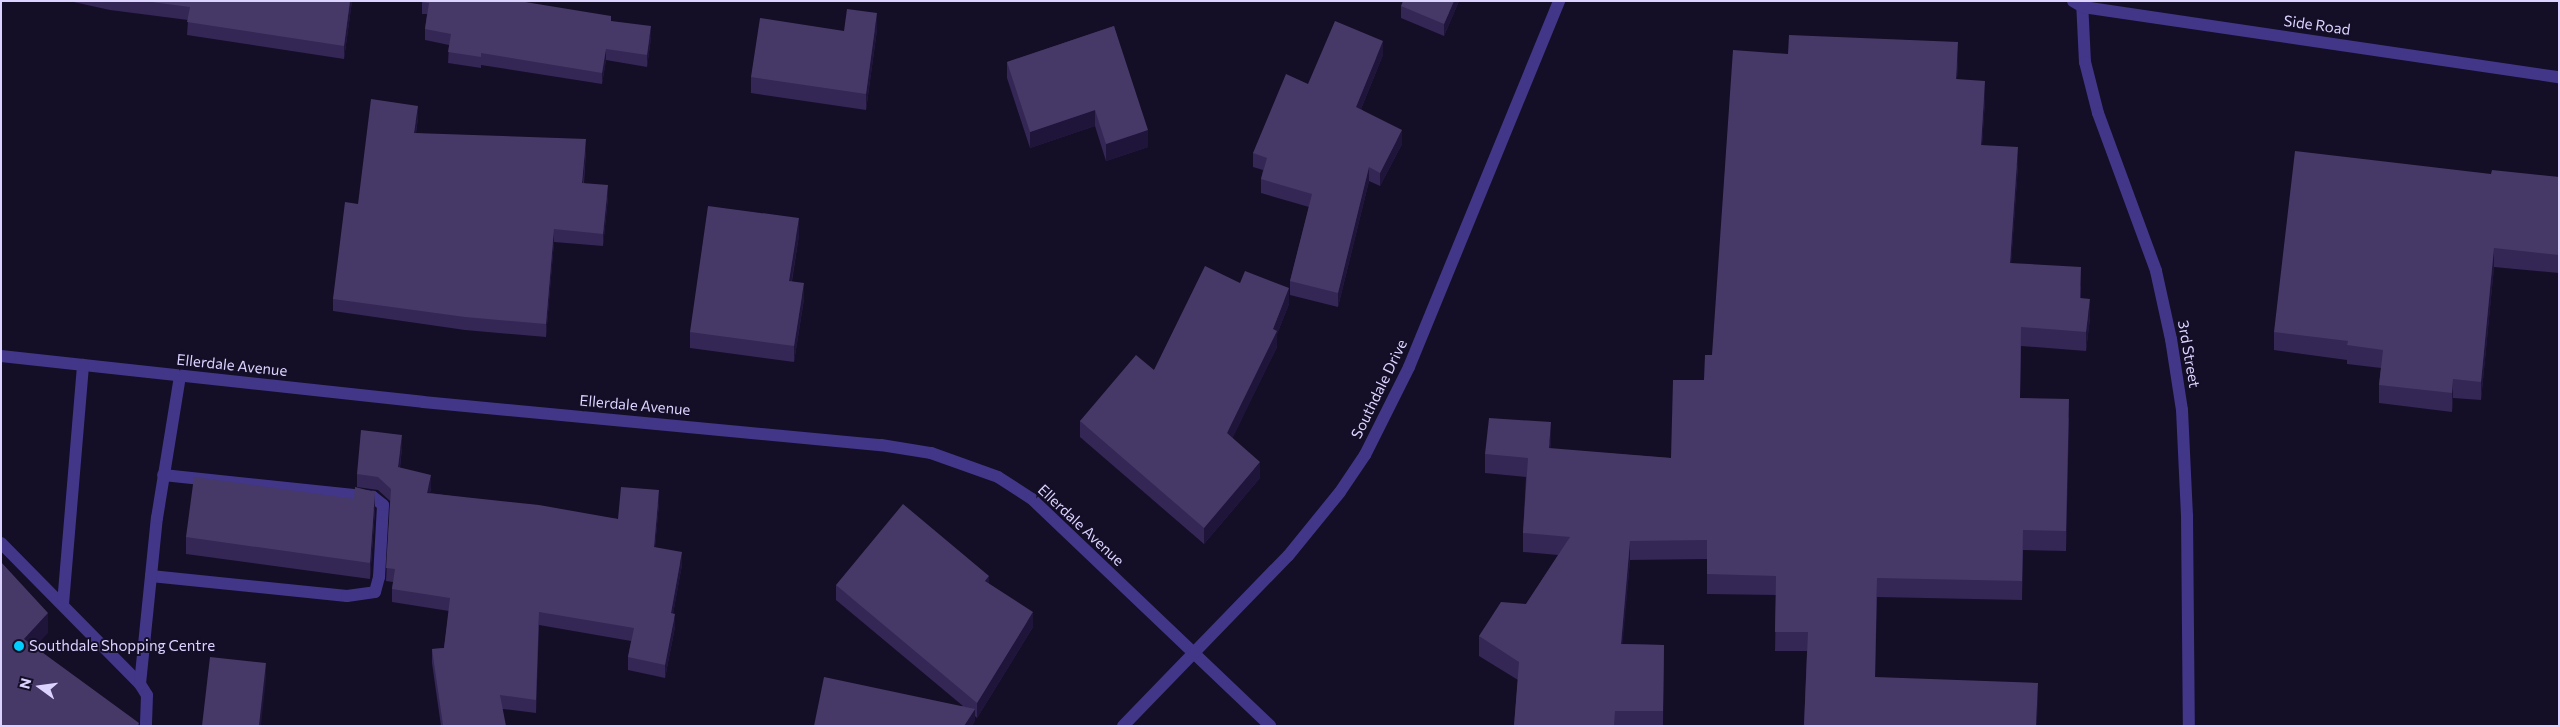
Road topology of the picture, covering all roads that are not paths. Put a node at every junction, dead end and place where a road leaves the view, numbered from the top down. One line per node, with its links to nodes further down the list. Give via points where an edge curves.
1 (1559, 1): 11 (street, Southdale Drive, via 1409,367 1365,455 1340,492 1288,556)
2 (2079, 3): 3 (street, Side Road); 16 (street, 3rd Street, via 2085,62 2098,113 2156,271 2173,348 2182,410)
3 (2559, 77)
4 (1, 356): 5 (street, Ellerdale Avenue)
5 (83, 365): 6 (street, Ellerdale Avenue); 10 (street)
6 (180, 376): 7 (street); 11 (street, Ellerdale Avenue, via 881,444 931,454 998,477 1032,499)
7 (164, 475): 9 (street); 9 (street, via 373,497 383,504 379,577 374,592 347,596)
8 (1, 543): 10 (street)
9 (151, 576): 12 (street)
10 (63, 604): 12 (street)
11 (1193, 655): 14 (street, Southdale Drive); 15 (street, Ellerdale Avenue)
12 (140, 684): 13 (street, via 146,695)
13 (146, 726)
14 (1123, 726)
15 (1270, 726)
16 (2189, 726)

